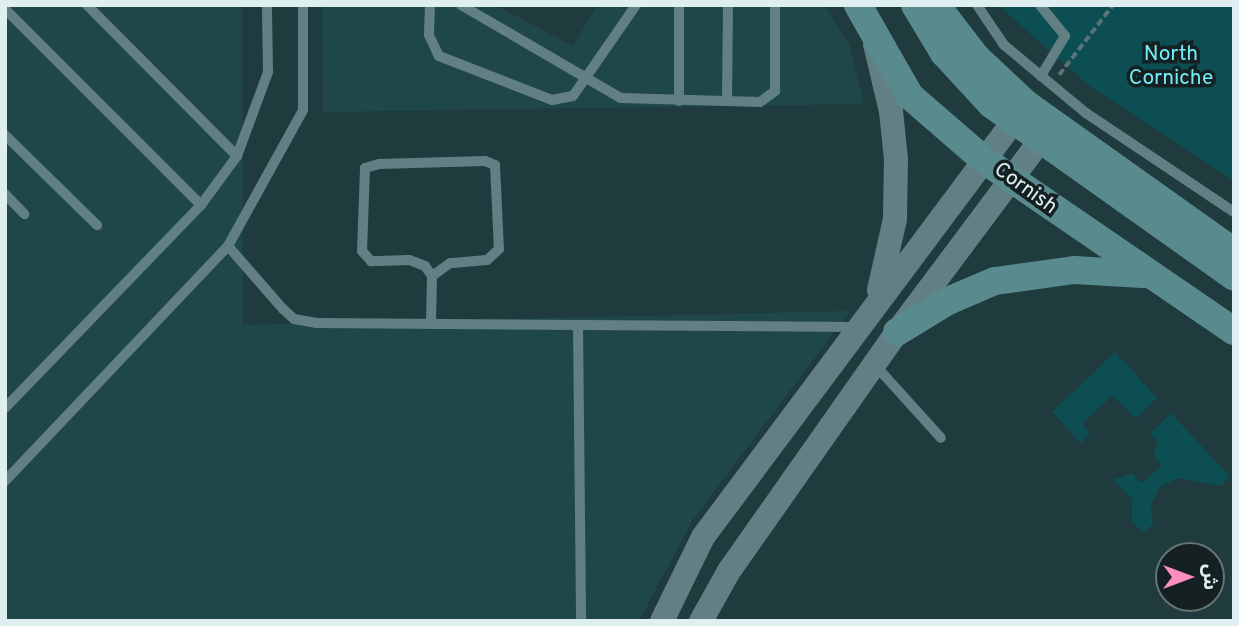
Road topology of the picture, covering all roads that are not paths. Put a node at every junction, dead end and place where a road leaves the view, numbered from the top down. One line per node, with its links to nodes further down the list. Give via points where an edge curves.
1 (87, 5): 24 (lane)
2 (267, 5): 24 (lane, via 268,72)
3 (303, 5): 32 (lane, via 303,110)
4 (430, 5): 18 (lane, via 429,35 439,56 538,98 573,96)
5 (461, 5): 18 (lane)
6 (636, 5): 18 (lane)
7 (679, 5): 19 (lane)
8 (729, 5): 20 (lane)
9 (775, 5): 20 (lane, via 775,91 760,102)
10 (858, 5): 16 (main road, Cornish)
11 (915, 5): 21 (main road, via 944,53)
12 (936, 5): 33 (main road, via 976,57 1026,104)
13 (977, 5): 17 (lane, via 1004,45)
14 (1040, 5): 17 (lane, via 1065,36)
15 (5, 9): 28 (lane)
16 (872, 33): 25 (main road, Cornish, via 910,96); 37 (street, via 891,111 896,159 892,240)
17 (1041, 76): 29 (lane, via 1086,113)
18 (586, 78): 19 (lane, via 621,98)
19 (679, 101): 20 (lane)
20 (727, 101)
21 (1013, 122): 23 (main road); 25 (street)
22 (5, 135): 31 (lane)
23 (1040, 142): 26 (street); 36 (main road)
24 (237, 156): 28 (lane)
25 (984, 160): 26 (main road, Cornish); 37 (street)
26 (1010, 181): 34 (main road, Cornish); 41 (street)
27 (5, 194): 30 (lane)
28 (201, 205): 43 (lane)
29 (1234, 212)
30 (24, 214)
31 (97, 225)
32 (228, 246): 38 (lane, via 294,319); 45 (lane)
33 (1234, 252)
34 (1147, 274): 40 (main road, Cornish); 41 (main road, via 1074,270 996,281 948,301)
35 (432, 276): 35 (lane, via 419,261 371,261 366,257 362,178 366,169 379,164 485,161 495,165 499,249 487,260 450,263); 38 (lane)
36 (1234, 277)
37 (865, 318): 39 (lane); 47 (street, via 703,537)
38 (432, 324): 39 (lane)
39 (578, 325): 46 (lane)
40 (1234, 331)
41 (897, 332): 42 (street)
42 (874, 364): 44 (lane); 48 (street, via 730,571)
43 (5, 408)
44 (941, 438)
45 (5, 481)
46 (581, 621)
47 (662, 621)
48 (701, 621)

